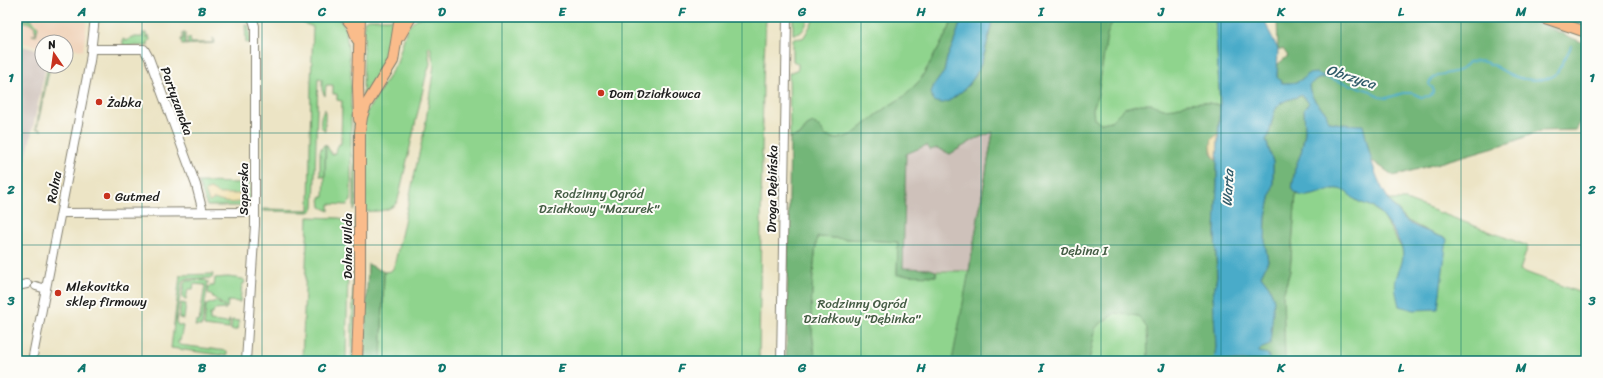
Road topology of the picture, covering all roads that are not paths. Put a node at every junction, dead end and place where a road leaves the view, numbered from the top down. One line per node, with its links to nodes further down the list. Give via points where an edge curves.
1 (95, 17): 12 (street, Rolna)
2 (252, 17): 15 (street, Saperska, via 255,26)
3 (345, 17): 11 (main road, via 354,29)
4 (360, 17): 11 (main road, Dolna Wilda)
5 (400, 17): 10 (main road, Dolna Wilda)
6 (411, 17): 10 (main road)
7 (787, 17): 24 (street, Droga Dębińska)
8 (1542, 17): 9 (main road)
9 (1586, 32)
10 (397, 43): 13 (main road, Dolna Wilda, via 392,65 371,94 364,110)
11 (359, 47): 13 (main road, Dolna Wilda)
12 (92, 49): 14 (street, Partyzancka, via 144,49 193,178); 16 (street, Rolna)
13 (360, 132): 23 (main road, Dolna Wilda, via 360,286)
14 (203, 212): 15 (street); 16 (street)
15 (255, 212): 22 (street, Saperska)
16 (61, 213): 20 (street, Rolna)
17 (27, 284): 18 (street)
18 (17, 286)
19 (36, 286): 20 (street)
20 (46, 289): 21 (street, Rolna)
21 (32, 361)
22 (246, 361)
23 (357, 361)
24 (781, 361)

